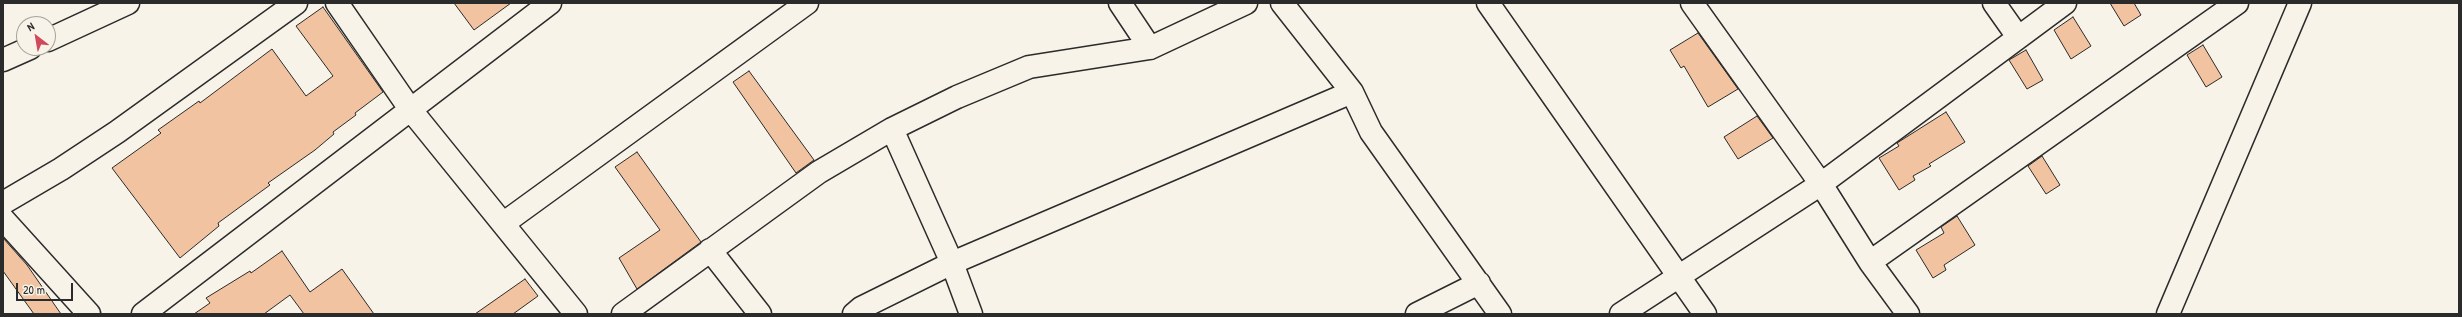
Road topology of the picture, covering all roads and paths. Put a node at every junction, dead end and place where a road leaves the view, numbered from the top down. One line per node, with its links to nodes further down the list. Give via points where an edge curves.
1 (128, 3): 15 (street)
2 (296, 3): 24 (street, via 117,132 61,169)
3 (337, 3): 21 (street)
4 (550, 3): 21 (street)
5 (807, 3): 26 (street)
6 (1120, 3): 17 (street)
7 (1246, 3): 17 (street)
8 (1282, 3): 20 (street)
9 (1488, 3): 30 (street)
10 (1692, 3): 23 (street)
11 (1994, 3): 16 (street)
12 (2065, 3): 16 (street)
13 (2237, 3): 28 (street)
14 (2298, 4): 44 (street)
15 (56, 36)
16 (2018, 37): 23 (street)
17 (1150, 48): 22 (street, via 1029,67 957,97)
18 (16, 54): 19 (street)
19 (3, 60)
20 (1352, 92): 29 (street); 31 (street, via 1371,132)
21 (410, 109): 26 (street); 33 (street)
22 (892, 129): 27 (street, via 819,172); 29 (street)
23 (1821, 184): 28 (street); 30 (street)
24 (3, 202)
25 (3, 219): 32 (street)
26 (504, 223): 34 (street)
27 (710, 250): 35 (street); 36 (street)
28 (1870, 262): 43 (street)
29 (952, 263): 37 (street, via 884,296); 38 (street)
30 (1679, 276): 41 (street); 42 (street)
31 (1478, 284): 39 (street); 40 (street)
32 (89, 314)
33 (143, 314)
34 (576, 314)
35 (623, 314)
36 (760, 314)
37 (854, 314)
38 (971, 314)
39 (1417, 314)
40 (1500, 314)
41 (1621, 314)
42 (1705, 314)
43 (1908, 314)
44 (2168, 314)

